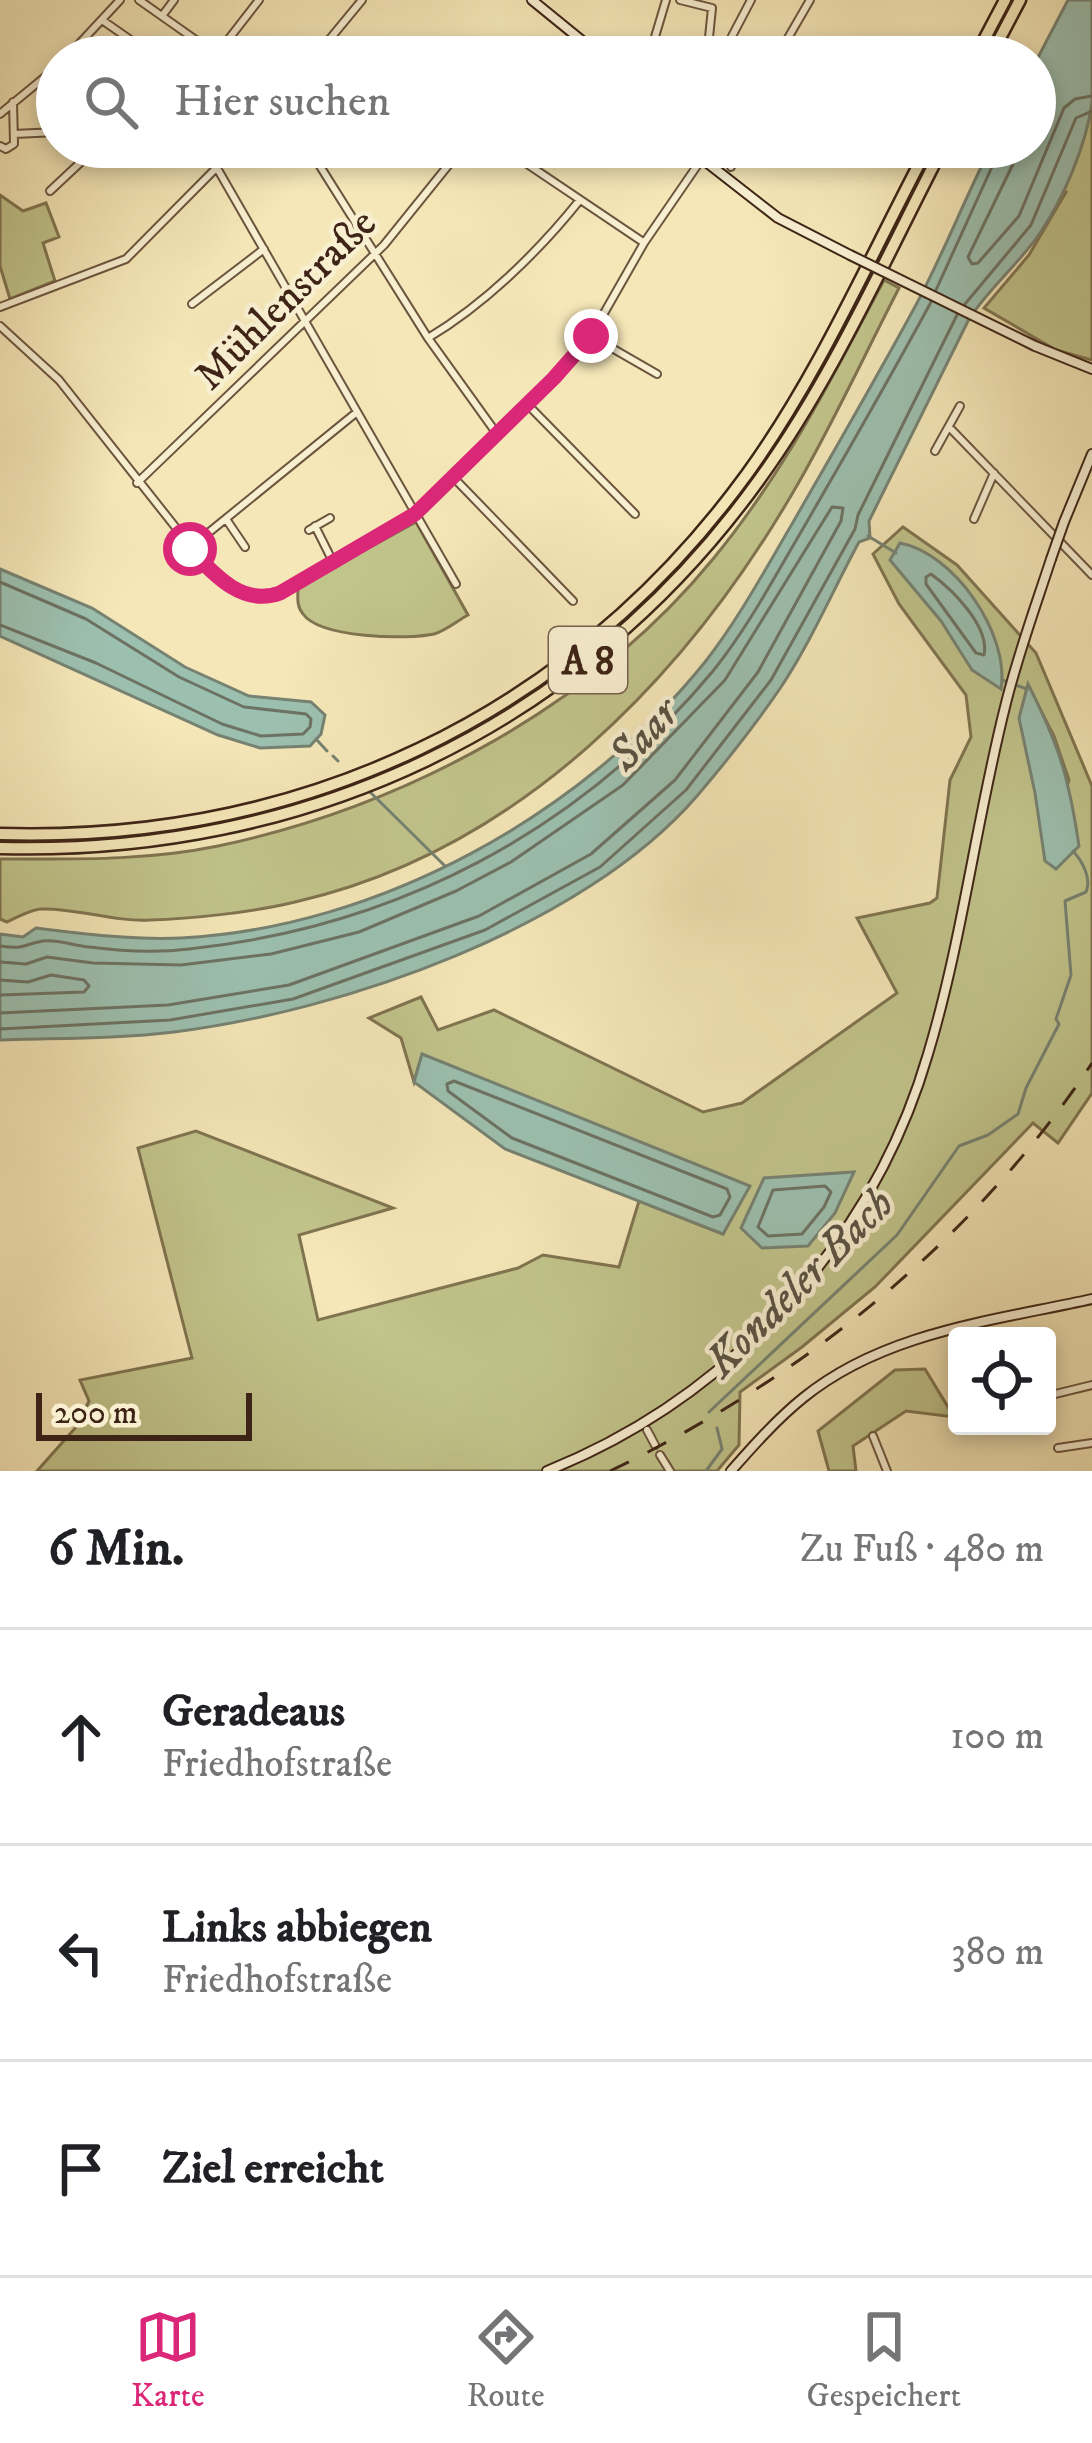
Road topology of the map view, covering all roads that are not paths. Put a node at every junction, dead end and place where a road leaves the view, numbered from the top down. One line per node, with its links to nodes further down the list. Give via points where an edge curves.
1 (120, 0): 14 (street)
2 (139, 0): 13 (street)
3 (174, 0): 13 (street)
4 (259, 0): 18 (street)
5 (362, 0): 19 (street)
6 (532, 0): 20 (main road)
7 (666, 0): 21 (street)
8 (680, 0): 22 (street, via 712,8)
9 (751, 0): 23 (street)
10 (810, 0): 24 (street)
11 (1005, 0): 25 (highway)
12 (1020, 0): 26 (highway)
13 (162, 16): 17 (street)
14 (102, 20): 15 (street); 16 (street)
15 (87, 36)
16 (125, 36)
17 (190, 36)
18 (233, 36)
19 (332, 36)
20 (576, 36)
21 (656, 36)
22 (709, 36)
23 (732, 36)
24 (787, 36)
25 (985, 36)
26 (1001, 36)
27 (36, 84): 28 (street)
28 (13, 102): 29 (street); 31 (street)
29 (0, 114)
30 (36, 133): 31 (street)
31 (14, 134): 32 (street, via 11,147)
32 (0, 146)
33 (75, 168): 42 (street)
34 (217, 168): 45 (street); 48 (street, via 126,259)
35 (321, 168): 46 (street)
36 (446, 168): 46 (street, Mühlenstraße)
37 (532, 168): 43 (street)
38 (694, 168): 44 (street)
39 (712, 168): 53 (main road, bridge, via 791,226)
40 (917, 168): 76 (highway, A 8, via 749,471 659,579 556,668 430,745 286,801 126,831)
41 (932, 168): 77 (highway, A 8, via 823,377 760,478 678,578 564,679 436,758 310,808 177,838)
42 (50, 191)
43 (579, 201): 44 (street); 52 (street, via 465,314)
44 (644, 243): 51 (street)
45 (264, 249): 47 (street); 49 (street)
46 (374, 254): 49 (street, Mühlenstraße); 52 (street)
47 (192, 304)
48 (0, 307)
49 (305, 320): 57 (street); 64 (street, Mühlenstraße)
50 (0, 326): 64 (street, via 58,380)
51 (591, 336): 54 (street); 55 (street)
52 (428, 338): 59 (street)
53 (1090, 368)
54 (657, 374)
55 (528, 405): 59 (street); 66 (street)
56 (960, 406): 58 (street)
57 (357, 412): 65 (street); 68 (street)
58 (949, 427): 60 (street); 62 (street)
59 (497, 434): 63 (street)
60 (935, 451)
61 (1092, 454): 88 (main road, bridge, via 1017,665 940,1010 884,1166 824,1260 769,1324 643,1424)
62 (994, 473): 69 (street); 73 (street)
63 (454, 478): 65 (street); 75 (street)
64 (137, 483): 72 (street, via 190,549 248,597 280,593)
65 (415, 514): 72 (street); 74 (street)
66 (635, 514)
67 (330, 518): 72 (street, via 312,528)
68 (226, 519): 70 (street); 71 (street)
69 (974, 519)
70 (202, 538)
71 (245, 547)
72 (334, 564)
73 (1092, 575)
74 (456, 584)
75 (573, 601)
76 (0, 834)
77 (0, 848)
78 (1092, 1299): 87 (main road, via 868,1357 802,1398)
79 (1092, 1385): 80 (street)
80 (1056, 1394)
81 (646, 1430): 84 (street)
82 (873, 1436): 91 (street)
83 (1092, 1443): 85 (street)
84 (655, 1445)
85 (1058, 1448)
86 (660, 1455): 89 (street)
87 (734, 1467): 90 (street)
88 (547, 1471)
89 (670, 1471)
90 (746, 1471)
91 (887, 1471)

